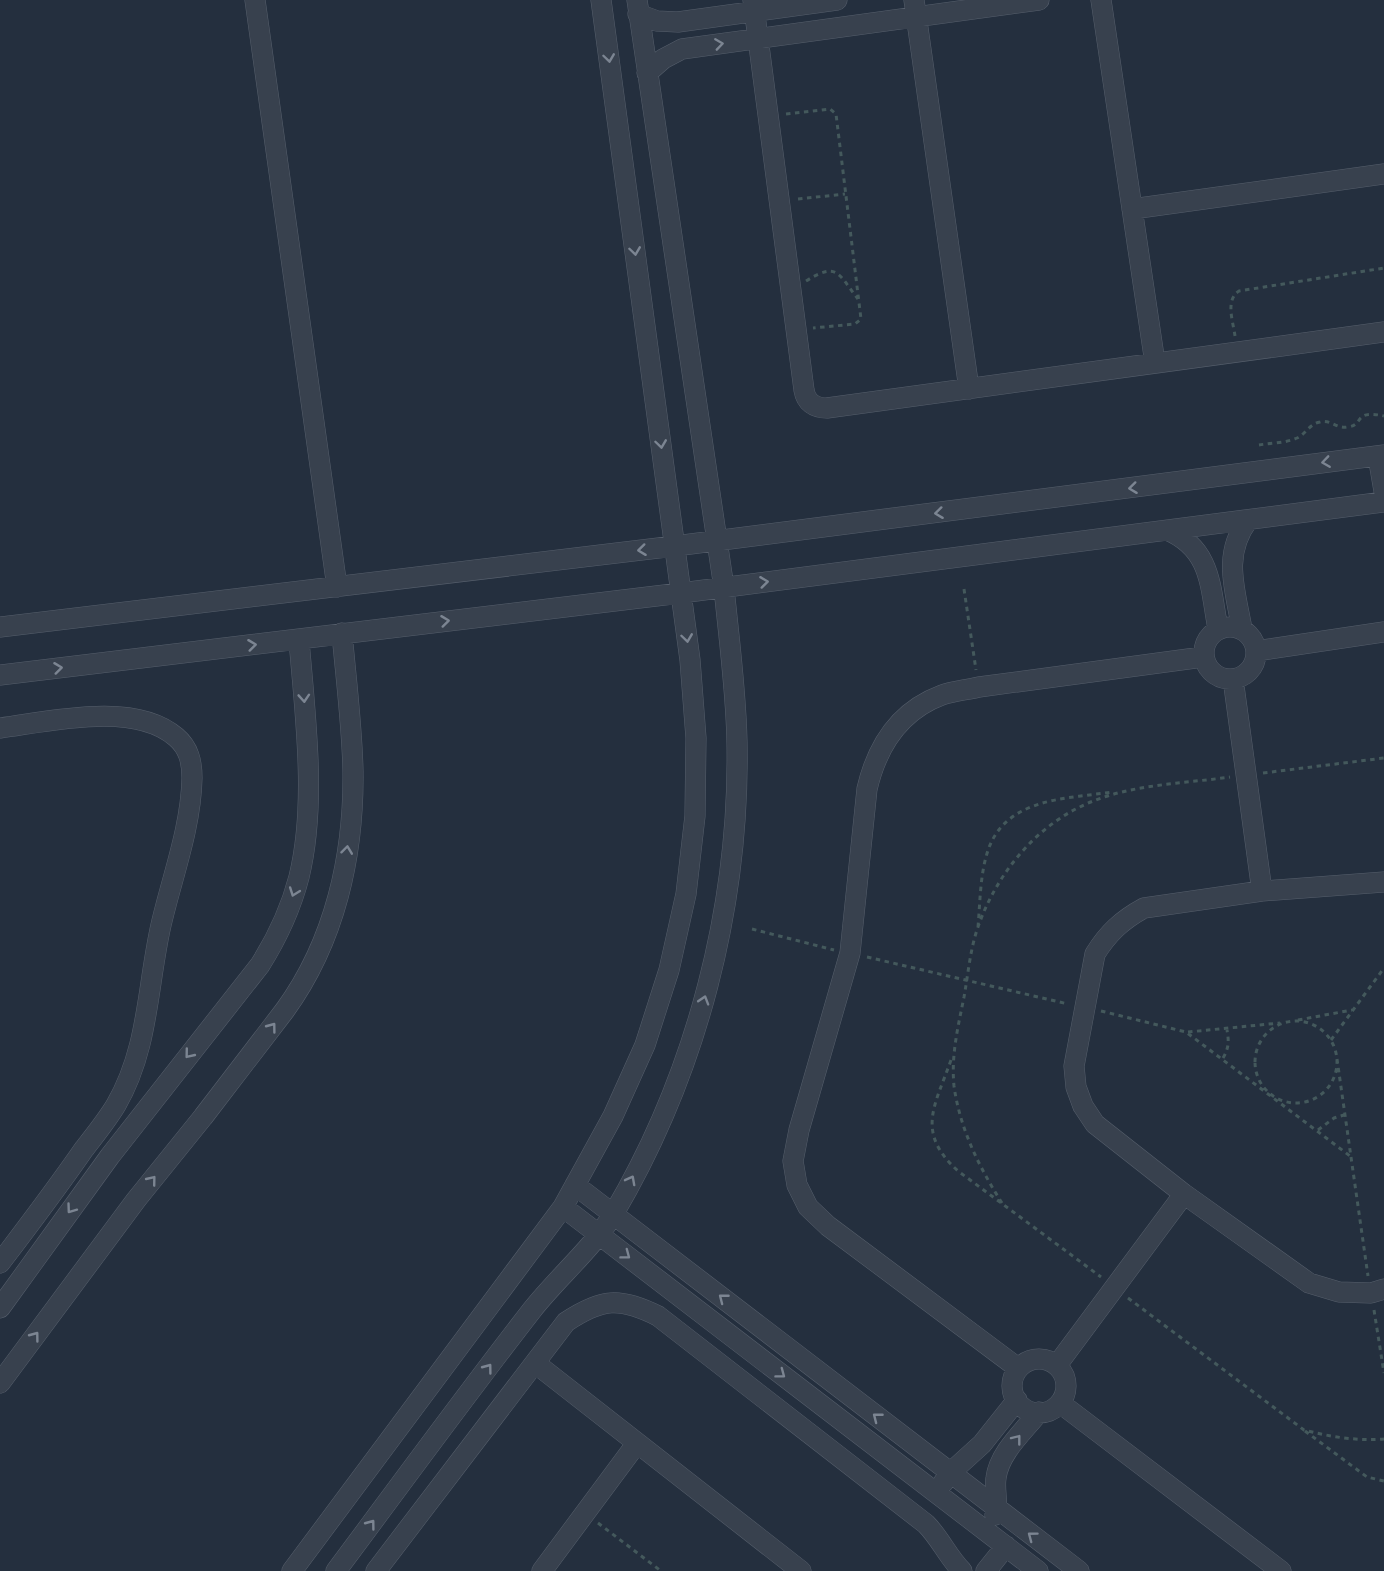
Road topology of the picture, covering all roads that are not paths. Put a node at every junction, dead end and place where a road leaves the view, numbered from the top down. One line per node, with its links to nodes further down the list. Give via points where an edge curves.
1 (255, 0): 27 (street)
2 (601, 0): 24 (street, one-way to 24)
3 (837, 0): 6 (street)
4 (1039, 0): 8 (street)
5 (1101, 0): 14 (street)
6 (754, 6): 9 (street); 10 (street)
7 (638, 7): 9 (street, via 657,21); 12 (street)
8 (915, 8): 10 (street); 17 (street)
9 (678, 22): 11 (street)
10 (758, 38): 11 (street, one-way to 10); 17 (street, via 808,402 820,408)
11 (682, 49): 12 (street)
12 (647, 73): 23 (street)
13 (1384, 174): 14 (street)
14 (1132, 209): 16 (street)
15 (1384, 332): 16 (street)
16 (1155, 363): 17 (street)
17 (969, 389)
18 (1381, 455): 19 (street); 23 (street, one-way to 23)
19 (1384, 491)
20 (1384, 502): 21 (street)
21 (1248, 520): 22 (street); 25 (street, via 1235,541)
22 (1167, 530): 26 (street, via 1192,545); 28 (street, one-way to 22)
23 (717, 541): 24 (street); 28 (street)
24 (675, 546): 27 (street, one-way to 27); 29 (street)
25 (1231, 565): 26 (street); 32 (street)
26 (1207, 569): 31 (street)
27 (337, 587): 30 (street)
28 (723, 588): 29 (street); 46 (street, one-way to 28, via 652,1141 683,1065 708,986 725,906 735,824 737,742)
29 (681, 593): 33 (street, one-way to 29); 43 (street, one-way to 43, via 696,738 695,816 686,894 669,970 645,1045 613,1116)
30 (0, 627)
31 (1218, 629): 32 (street); 37 (street, via 1206,641)
32 (1242, 629): 36 (street, via 1252,638)
33 (342, 633): 35 (street); 54 (street, one-way to 33, via 136,1200 285,1010 319,954 339,897 352,803)
34 (1384, 633): 36 (street)
35 (299, 640): 38 (street, one-way to 35); 50 (street, one-way to 50, via 307,743 307,810 299,878 280,931 260,965 110,1156)
36 (1256, 651): 39 (street, via 1252,666)
37 (1203, 657): 39 (street, via 1214,674); 53 (street, via 943,695 920,706 900,723 872,765 850,953 799,1131 793,1161 797,1185 808,1207 822,1220)
38 (0, 675)
39 (1233, 679): 42 (street)
40 (0, 728): 48 (street, via 117,715 140,719 163,727 187,749 192,779 182,842 160,928 147,1016 129,1078 116,1105)
41 (1384, 882): 42 (street)
42 (1262, 891): 44 (street, via 1143,908 1128,916 1095,954 1074,1066 1083,1107 1111,1138)
43 (575, 1185): 45 (street); 46 (street)
44 (1184, 1194): 49 (street, via 1309,1283 1339,1292); 52 (street)
45 (563, 1207): 47 (street); 68 (street)
46 (613, 1214): 47 (street); 61 (street, one-way to 46)
47 (599, 1234): 62 (street, one-way to 62); 69 (street, one-way to 47, via 534,1308)
48 (0, 1263)
49 (1377, 1291)
50 (0, 1308)
51 (535, 1363): 58 (street); 70 (street); 73 (street, via 566,1322 587,1308 611,1302 635,1305 658,1316 926,1524)
52 (1057, 1365): 53 (street, via 1037,1359); 56 (street, via 1066,1383)
53 (1018, 1368): 55 (street, via 1012,1390)
54 (0, 1383)
55 (1017, 1400): 57 (street, via 1030,1411); 59 (street)
56 (1060, 1402): 57 (street); 76 (street)
57 (1038, 1412): 60 (street, one-way to 57)
58 (637, 1443): 66 (street); 71 (street)
59 (982, 1444): 60 (street); 61 (street)
60 (1002, 1459): 63 (street, via 994,1492)
61 (950, 1473): 62 (street, via 940,1488); 63 (street)
62 (941, 1496): 64 (street)
63 (997, 1509): 64 (street, via 990,1522); 75 (street, one-way to 63)
64 (977, 1524): 65 (street)
65 (1006, 1546): 67 (street); 74 (street)
66 (780, 1565): 72 (street)
67 (1028, 1568)
68 (292, 1571)
69 (336, 1571)
70 (376, 1571)
71 (542, 1571)
72 (801, 1571)
73 (962, 1571)
74 (986, 1571)
75 (1079, 1571)
76 (1281, 1571)

